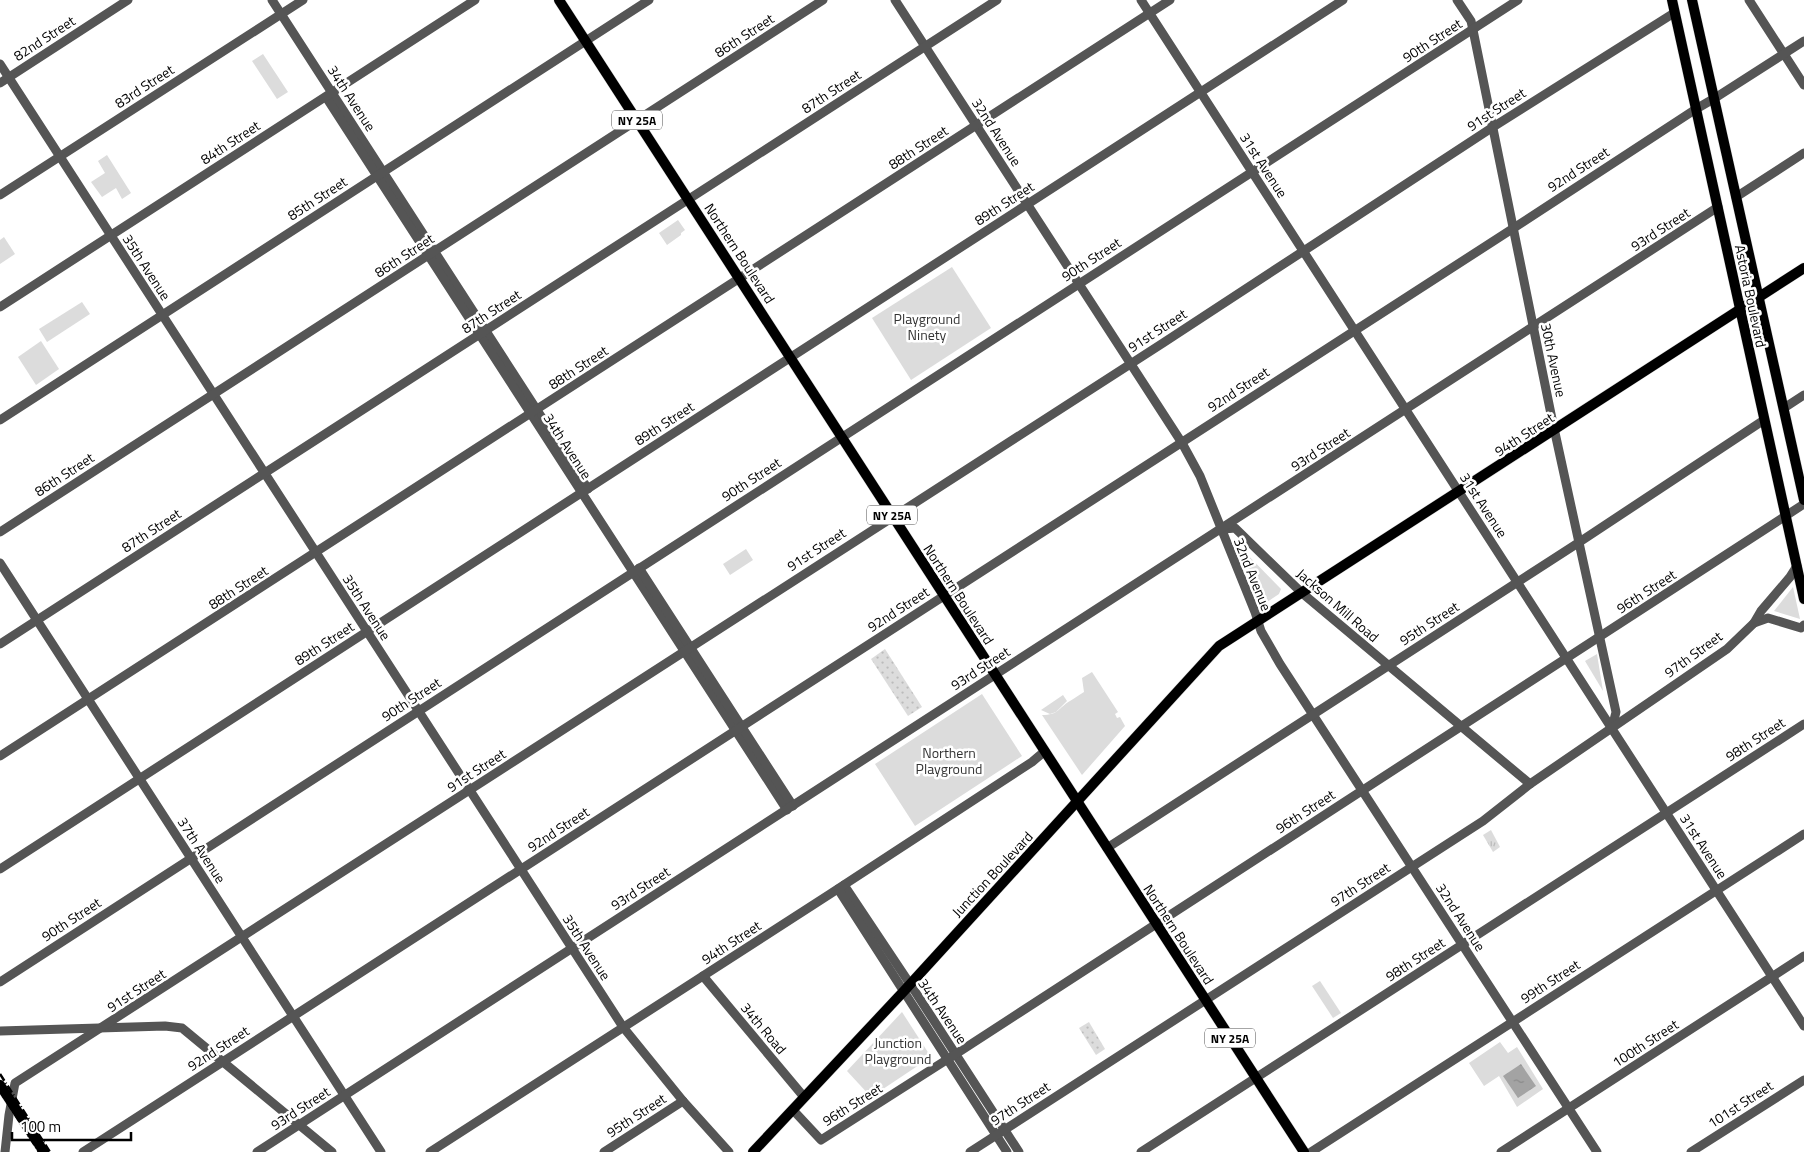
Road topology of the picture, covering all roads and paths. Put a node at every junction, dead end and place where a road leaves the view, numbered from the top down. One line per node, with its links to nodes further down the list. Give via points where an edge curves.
1 (128, 0): 27 (street, 82nd Street)
2 (272, 0): 20 (street, 34th Avenue)
3 (302, 0): 20 (street, 83rd Street)
4 (476, 0): 31 (street, 84th Street)
5 (559, 0): 22 (main road, Northern Boulevard / NY 25A)
6 (649, 0): 22 (street, 85th Street)
7 (823, 0): 34 (street, 86th Street)
8 (895, 0): 24 (street, 32nd Avenue)
9 (997, 0): 24 (street, 87th Street)
10 (1141, 0): 18 (street, 31st Avenue)
11 (1170, 0): 18 (street, 88th Street)
12 (1343, 0): 30 (street, 89th Street)
13 (1457, 0): 21 (street, 30th Avenue)
14 (1518, 0): 21 (street, 90th Street)
15 (1672, 0): 19 (main road, Astoria Boulevard)
16 (1692, 0): 32 (main road, Astoria Boulevard)
17 (1749, 0): 25 (street)
18 (1150, 13): 30 (street, 31st Avenue); 35 (street, 88th Street)
19 (1674, 13): 33 (main road, Astoria Boulevard); 36 (street, 91st Street)
20 (281, 14): 31 (street, 34th Avenue); 38 (street, 83rd Street)
21 (1473, 30): 36 (street, 30th Avenue); 39 (street, 90th Street)
22 (586, 41): 34 (main road, Northern Boulevard / NY 25A); 40 (street, 85th Street)
23 (1804, 41): 25 (street, 92nd Street)
24 (925, 47): 35 (street, 32nd Avenue); 43 (street, 87th Street)
25 (1784, 54): 29 (street); 32 (street, 92nd Street)
26 (0, 64): 27 (street, 35th Avenue)
27 (9, 77): 28 (street, 82nd Street); 38 (street, 35th Avenue)
28 (0, 83)
29 (1804, 85)
30 (1201, 92): 39 (street, 31st Avenue); 44 (street, 89th Street)
31 (329, 95): 40 (street, 34th Avenue); 47 (street, 84th Street)
32 (1715, 98): 33 (street, 92nd Street); 42 (main road, Astoria Boulevard)
33 (1696, 109): 45 (main road, Astoria Boulevard); 46 (street, 92nd Street)
34 (637, 120): 43 (main road, Northern Boulevard / NY 25A); 49 (street, 86th Street)
35 (976, 126): 44 (street, 32nd Avenue); 51 (street, 88th Street)
36 (1493, 127): 46 (street, 30th Avenue); 48 (street, 91st Street)
37 (1804, 153): 42 (street)
38 (60, 156): 41 (street, 83rd Street); 47 (street, 35th Avenue)
39 (1252, 172): 48 (street, 31st Avenue); 52 (street, 90th Street)
40 (380, 174): 49 (street, 34th Avenue); 56 (street, 85th Street)
41 (0, 195)
42 (1736, 197): 53 (main road, Astoria Boulevard)
43 (688, 200): 51 (main road, Northern Boulevard / NY 25A); 59 (street, 87th Street)
44 (1027, 205): 52 (street, 32nd Avenue); 60 (street, 89th Street)
45 (1718, 207): 55 (main road, Astoria Boulevard); 57 (street, 93rd Street)
46 (1513, 228): 57 (street, 30th Avenue); 58 (street, 92nd Street)
47 (111, 236): 54 (street, 84th Street); 56 (street, 35th Avenue)
48 (1303, 251): 58 (street, 31st Avenue); 61 (street, 91st Street)
49 (431, 254): 59 (street, 34th Avenue); 62 (street, 86th Street)
50 (1804, 268): 53 (main road, 94th Street)
51 (740, 279): 60 (main road, Northern Boulevard / NY 25A); 66 (street, 88th Street)
52 (1079, 284): 61 (street, 32nd Avenue); 70 (street, 90th Street)
53 (1759, 296): 55 (main road, 94th Street); 64 (main road, Astoria Boulevard)
54 (0, 307)
55 (1739, 309): 68 (main road, Astoria Boulevard); 69 (main road, 94th Street)
56 (162, 315): 62 (street, 35th Avenue); 67 (street, 85th Street)
57 (1533, 327): 65 (street, 93rd Street); 69 (street, 30th Avenue)
58 (1355, 330): 65 (street, 31st Avenue); 71 (street, 92nd Street)
59 (483, 333): 66 (street, 34th Avenue); 72 (street, 87th Street)
60 (791, 358): 70 (main road, Northern Boulevard / NY 25A); 73 (street, 89th Street)
61 (1130, 364): 71 (street, 32nd Avenue); 76 (street, 91st Street)
62 (214, 394): 72 (street, 35th Avenue); 79 (street, 86th Street)
63 (1804, 395): 64 (street)
64 (1784, 408): 75 (main road, Astoria Boulevard)
65 (1406, 410): 74 (street, 31st Avenue); 78 (street, 93rd Street)
66 (534, 412): 73 (street, 34th Avenue); 81 (street, 88th Street)
67 (0, 420)
68 (1764, 420): 77 (main road, Astoria Boulevard); 80 (street, 95th Street)
69 (1555, 430): 74 (main road, 94th Street); 80 (street, 30th Avenue)
70 (842, 437): 76 (main road, Northern Boulevard / NY 25A); 84 (street, 90th Street)
71 (1182, 442): 78 (street, 32nd Avenue, via 1200,476); 87 (street, 92nd Street)
72 (266, 473): 81 (street, 35th Avenue); 89 (street, 87th Street)
73 (585, 491): 84 (street, 34th Avenue); 93 (street, 89th Street)
74 (1459, 492): 85 (street, 31st Avenue); 86 (main road, 94th Street)
75 (1804, 502): 77 (street, 96th Street)
76 (893, 516): 87 (main road, Northern Boulevard / NY 25A); 96 (street, 91st Street)
77 (1786, 516): 83 (main road, Astoria Boulevard); 94 (street, 96th Street)
78 (1221, 529): 86 (street, Jackson Mill Road, via 1235,528); 90 (street, 32nd Avenue); 99 (street, 93rd Street)
79 (0, 532)
80 (1578, 543): 85 (street, 95th Street); 94 (street, 30th Avenue)
81 (316, 553): 93 (street, 35th Avenue); 100 (street, 88th Street)
82 (0, 563): 89 (street, 37th Avenue)
83 (1796, 566): 88 (main road, Astoria Boulevard); 91 (street, 97th Street)
84 (636, 570): 96 (street, 34th Avenue); 101 (street, 90th Street)
85 (1518, 582): 97 (street, 31st Avenue); 98 (street, 95th Street)
86 (1302, 593): 90 (main road, 94th Street); 98 (street, Jackson Mill Road)
87 (945, 596): 99 (main road, Northern Boulevard / NY 25A); 106 (street, 92nd Street)
88 (1804, 599)
89 (37, 620): 95 (street, 87th Street); 100 (street, 37th Avenue)
90 (1258, 622): 102 (street, 32nd Avenue, via 1280,664); 113 (main road, Junction Boulevard, via 1219,646)
91 (1754, 624): 92 (street, via 1768,618 1801,628); 105 (street, 97th Street, via 1727,649)
92 (1804, 625)
93 (367, 632): 101 (street, 35th Avenue); 109 (street, 89th Street)
94 (1600, 638): 97 (street, 96th Street); 105 (street, 30th Avenue, via 1616,712)
95 (0, 644)
96 (687, 650): 106 (street, 34th Avenue); 112 (street, 91st Street)
97 (1567, 659): 104 (street, 96th Street); 105 (street, 31st Avenue)
98 (1389, 666): 102 (street, 95th Street); 104 (street, Jackson Mill Road)
99 (996, 675): 107 (main road, Northern Boulevard / NY 25A); 114 (street, 93rd Street)
100 (88, 700): 108 (street, 88th Street); 109 (street, 37th Avenue)
101 (418, 711): 112 (street, 35th Avenue); 118 (street, 90th Street)
102 (1314, 714): 111 (street, 32nd Avenue); 117 (street, 95th Street)
103 (1804, 724): 115 (street, 98th Street)
104 (1460, 727): 110 (street, Jackson Mill Road); 111 (street, 96th Street)
105 (1612, 728): 110 (street, 97th Street); 115 (street, 31st Avenue)
106 (738, 729): 114 (street, 34th Avenue); 121 (street, 92nd Street)
107 (1045, 751): 113 (main road, Northern Boulevard / NY 25A); 122 (street, 94th Street)
108 (0, 756)
109 (140, 779): 118 (street, 37th Avenue); 120 (street, 89th Street)
110 (1530, 784): 119 (street, 97th Street, via 1483,821)
111 (1363, 790): 119 (street, 32nd Avenue); 124 (street, 96th Street)
112 (469, 791): 121 (street, 35th Avenue); 125 (street, 91st Street)
113 (1078, 802): 117 (main road, Northern Boulevard / NY 25A); 132 (main road, Junction Boulevard)
114 (790, 808): 127 (street, 93rd Street)
115 (1666, 813): 123 (street, 31st Avenue); 126 (street, 98th Street)
116 (1804, 834): 123 (street, 99th Street)
117 (1107, 848): 124 (main road, Northern Boulevard / NY 25A)
118 (190, 858): 125 (street, 37th Avenue); 131 (street, 90th Street)
119 (1412, 866): 126 (street, 32nd Avenue); 133 (street, 97th Street)
120 (0, 869)
121 (520, 869): 127 (street, 35th Avenue); 134 (street, 92nd Street)
122 (841, 887): 129 (street, 94th Street); 132 (street, 34th Avenue)
123 (1716, 890): 130 (street, 31st Avenue); 135 (street, 99th Street)
124 (1156, 924): 133 (main road, Northern Boulevard / NY 25A); 140 (street, 96th Street)
125 (242, 938): 134 (street, 37th Avenue); 136 (street, 91st Street)
126 (1462, 944): 135 (street, 32nd Avenue); 142 (street, 98th Street)
127 (571, 949): 138 (street, 35th Avenue); 145 (street, 93rd Street)
128 (1804, 956): 130 (street, 100th Street)
129 (703, 976): 138 (street, 94th Street); 146 (street, 34th Road)
130 (1772, 977): 137 (street, 31st Avenue); 149 (street, 100th Street)
131 (0, 982)
132 (907, 988): 140 (street, 34th Avenue); 146 (main road, Junction Boulevard)
133 (1205, 1000): 142 (main road, Northern Boulevard / NY 25A); 152 (street, 97th Street)
134 (293, 1016): 141 (street, 92nd Street); 145 (street, 37th Avenue)
135 (1512, 1022): 149 (street, 32nd Avenue); 168 (street, 99th Street)
136 (104, 1026): 139 (street); 141 (street, via 182,1028); 148 (street, 91st Street, via 14,1084)
137 (1804, 1026)
138 (623, 1028): 147 (street, 35th Avenue); 159 (street, 94th Street)
139 (0, 1031)
140 (952, 1057): 150 (street, 96th Street, via 821,1140); 152 (street, 34th Avenue)
141 (222, 1062): 151 (street); 155 (street, 92nd Street)
142 (1256, 1078): 166 (street, 98th Street); 167 (main road, Northern Boulevard / NY 25A)
143 (1804, 1080): 171 (street, 101st Street)
144 (0, 1085): 148 (main road)
145 (344, 1096): 151 (street, 93rd Street); 158 (street, 37th Avenue)
146 (804, 1096): 150 (main road, Junction Boulevard)
147 (683, 1101): 160 (street, 95th Street); 161 (street, 35th Avenue)
148 (11, 1102): 153 (street, 91st Street); 154 (main road)
149 (1568, 1108): 169 (street, 100th Street); 170 (street, 32nd Avenue)
150 (793, 1110): 162 (main road, Junction Boulevard)
151 (299, 1125): 156 (street, 93rd Street); 157 (street)
152 (1000, 1132): 163 (street, 97th Street); 164 (street, 34th Avenue); 165 (street, 34th Avenue)
153 (5, 1152)
154 (44, 1152)
155 (83, 1152)
156 (256, 1152)
157 (332, 1152)
158 (381, 1152)
159 (430, 1152)
160 (604, 1152)
161 (729, 1152)
162 (753, 1152)
163 (970, 1152)
164 (1007, 1152)
165 (1019, 1152)
166 (1141, 1152)
167 (1304, 1152)
168 (1311, 1152)
169 (1501, 1152)
170 (1597, 1152)
171 (1691, 1152)

